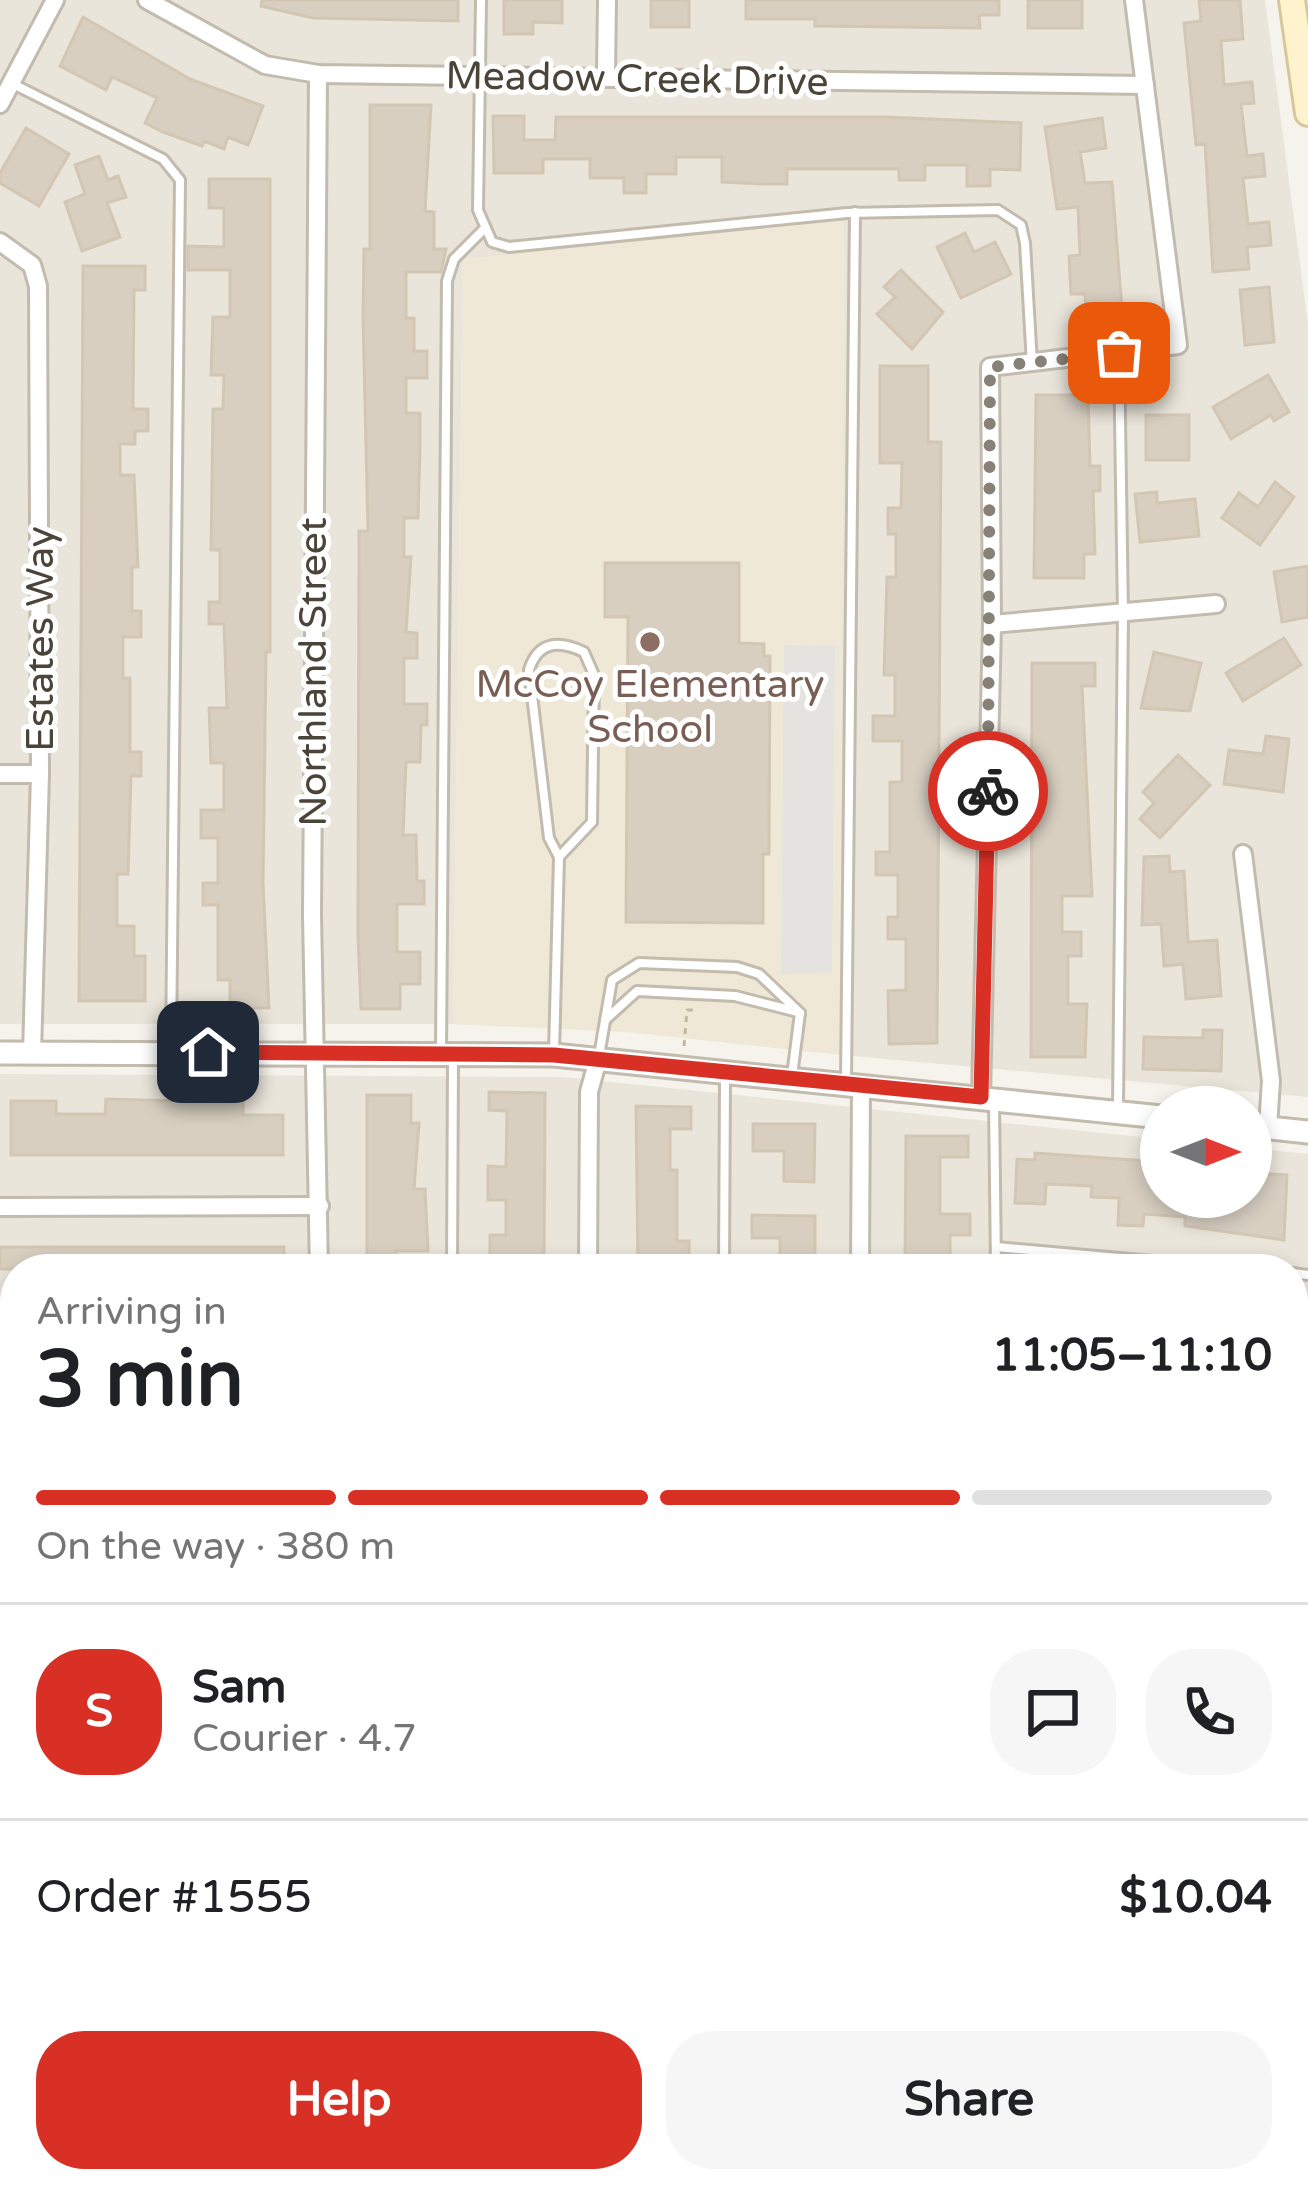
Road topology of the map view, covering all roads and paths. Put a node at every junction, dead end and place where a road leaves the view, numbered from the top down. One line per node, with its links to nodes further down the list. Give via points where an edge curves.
1 (55, 0): 10 (street)
2 (147, 0): 7 (street, Meadow Creek Drive, via 265,65)
3 (481, 0): 8 (lane)
4 (607, 0): 9 (street)
5 (1134, 0): 11 (street)
6 (1292, 0): 13 (main road)
7 (318, 74): 8 (street, Meadow Creek Drive); 33 (street, Northland Street)
8 (481, 74): 9 (street, Meadow Creek Drive); 15 (lane)
9 (606, 74): 11 (street, Meadow Creek Drive)
10 (11, 83): 12 (street); 30 (lane, via 163,160 180,180)
11 (1145, 86): 17 (street, via 1178,345)
12 (0, 104)
13 (1308, 112)
14 (855, 212): 15 (lane, via 509,247); 18 (lane, via 1011,214 1025,243); 39 (lane)
15 (483, 230): 34 (lane, via 454,259 447,281)
16 (0, 242): 23 (street, Estates Way, via 32,265 38,286)
17 (1119, 353): 18 (street); 20 (lane)
18 (1032, 364): 21 (street, via 990,367)
19 (1216, 604): 20 (street)
20 (1124, 614): 21 (street); 42 (lane)
21 (992, 624): 41 (street)
22 (0, 774): 23 (street)
23 (40, 774): 32 (street, Estates Way)
24 (1243, 854): 40 (street)
25 (559, 856): 25 (lane, via 592,822 594,675 584,652 566,643 534,654 529,670 549,838); 35 (lane)
26 (698, 1010): 29 (path, via 687,1010)
27 (800, 1013): 28 (lane, via 735,996 637,991); 28 (lane, via 759,974 639,963 612,980); 38 (lane)
28 (604, 1021): 36 (lane)
29 (684, 1046)
30 (171, 1052): 32 (street); 33 (street)
31 (0, 1053): 32 (street)
32 (32, 1053)
33 (318, 1053): 34 (street); 46 (street, Northland Street)
34 (447, 1053): 35 (street); 50 (lane)
35 (554, 1055): 36 (street)
36 (598, 1059): 37 (street); 51 (street, via 589,1092)
37 (725, 1071): 38 (street); 52 (lane)
38 (791, 1077): 39 (street)
39 (854, 1083): 41 (street); 53 (street)
40 (1270, 1086)
41 (987, 1098): 42 (street); 48 (lane)
42 (1118, 1113): 43 (street)
43 (1140, 1115)
44 (1272, 1128): 45 (street)
45 (1308, 1132)
46 (320, 1206): 47 (street); 49 (street, Northland Street)
47 (0, 1208)
48 (996, 1247): 54 (lane); 55 (lane)
49 (319, 1254)
50 (452, 1254)
51 (588, 1254)
52 (724, 1254)
53 (860, 1254)
54 (996, 1254)
55 (1075, 1254)

